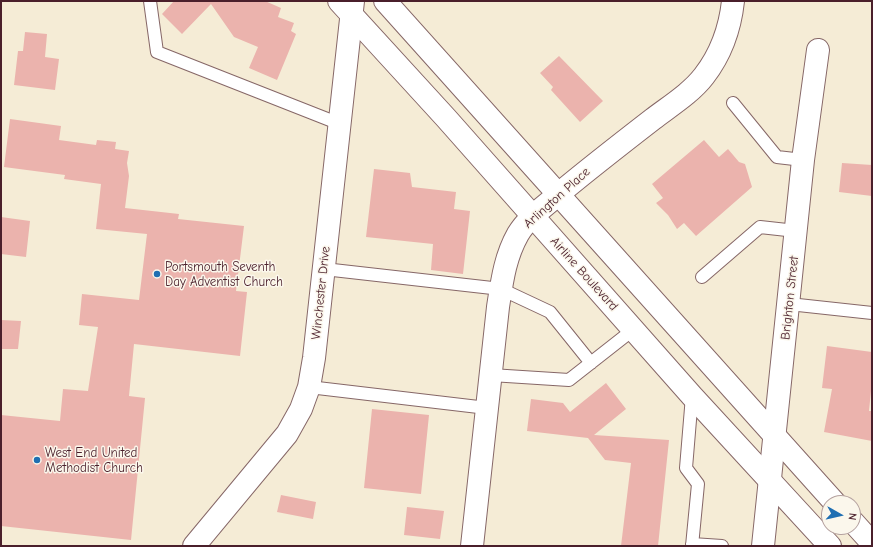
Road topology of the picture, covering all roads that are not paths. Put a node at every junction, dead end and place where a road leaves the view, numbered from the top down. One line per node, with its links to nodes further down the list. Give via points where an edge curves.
1 (150, 1): 7 (lane, via 157,52)
2 (386, 1): 9 (street)
3 (733, 1): 9 (street, Arlington Place, via 728,30 718,55 703,77 688,92)
4 (348, 6): 7 (street, Winchester Drive); 10 (street, Airline Boulevard)
5 (818, 50): 8 (street, Brighton Street)
6 (732, 103): 8 (lane, via 777,157)
7 (340, 124): 12 (street, Winchester Drive)
8 (803, 160): 11 (street, Brighton Street)
9 (558, 195): 10 (street, Arlington Place); 23 (street)
10 (533, 217): 14 (street, Arlington Place, via 519,233 508,255); 17 (street, Airline Boulevard)
11 (796, 231): 13 (lane, via 760,227); 15 (street, Brighton Street)
12 (324, 269): 14 (lane); 20 (street, Winchester Drive)
13 (702, 277)
14 (501, 289): 18 (lane, via 550,312); 19 (street, Arlington Place)
15 (789, 304): 16 (lane); 23 (street, Brighton Street)
16 (872, 313)
17 (634, 329): 18 (lane); 21 (street, Airline Boulevard)
18 (591, 363): 19 (lane, via 569,380)
19 (491, 376): 22 (street, Arlington Place)
20 (309, 387): 22 (lane); 29 (street, Winchester Drive, via 287,434)
21 (692, 396): 24 (street, Airline Boulevard); 28 (lane, via 686,468 698,484)
22 (487, 408): 30 (street, Arlington Place)
23 (775, 437): 24 (street, Brighton Street); 25 (street)
24 (771, 482): 32 (street, Brighton Street); 33 (street, Airline Boulevard)
25 (828, 495)
26 (861, 531): 27 (street)
27 (872, 543)
28 (692, 545): 31 (lane)
29 (194, 546)
30 (472, 546)
31 (722, 546)
32 (764, 546)
33 (830, 546)

